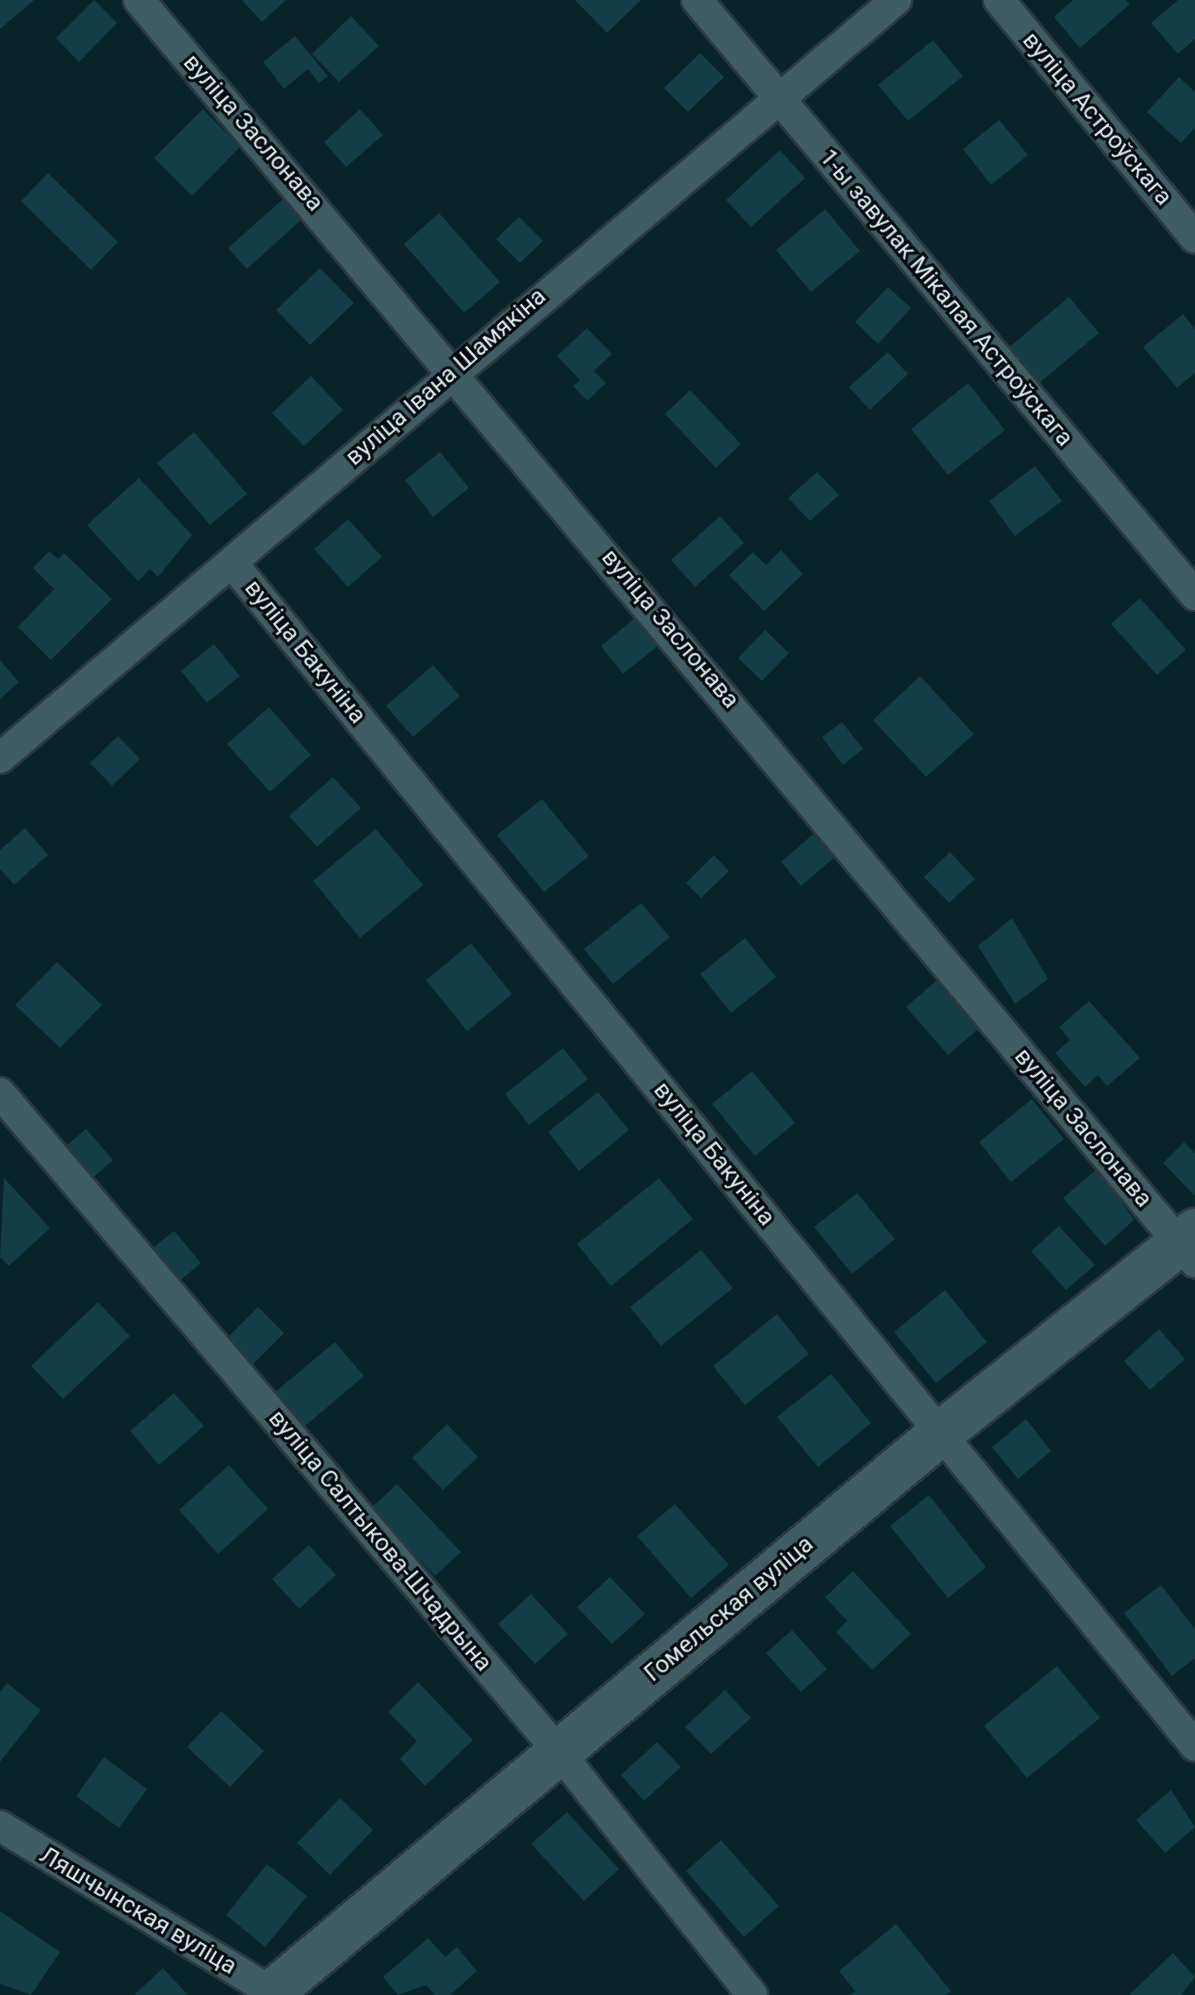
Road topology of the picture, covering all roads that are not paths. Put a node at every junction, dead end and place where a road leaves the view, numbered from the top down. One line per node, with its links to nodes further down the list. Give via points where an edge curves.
1 (139, 0): 7 (street, вуліца Заслонава)
2 (697, 0): 5 (street, 1-ы завулак Мікалая Астроўскага)
3 (896, 0): 5 (street, вуліца Івана Шамякіна)
4 (999, 0): 6 (street, вуліца Астроўскага)
5 (778, 99): 7 (street, вуліца Івана Шамякіна); 9 (street, 1-ы завулак Мікалая Астроўскага)
6 (1195, 238)
7 (453, 367): 8 (street, вуліца Івана Шамякіна); 12 (street, вуліца Заслонава)
8 (232, 563): 10 (street, вуліца Івана Шамякіна); 13 (street, вуліца Бакуніна)
9 (1195, 595)
10 (0, 758)
11 (0, 1093): 15 (street, вуліца Салтыкова-Шчадрына)
12 (1190, 1246): 13 (street, Гомельская вуліца)
13 (941, 1433): 14 (street, вуліца Бакуніна); 15 (street, Гомельская вуліца)
14 (1195, 1746)
15 (558, 1751): 17 (street, Гомельская вуліца); 18 (street, вуліца Салтыкова-Шчадрына)
16 (0, 1826): 17 (street, Ляшчынская вуліца)
17 (273, 1994)
18 (752, 1995)

